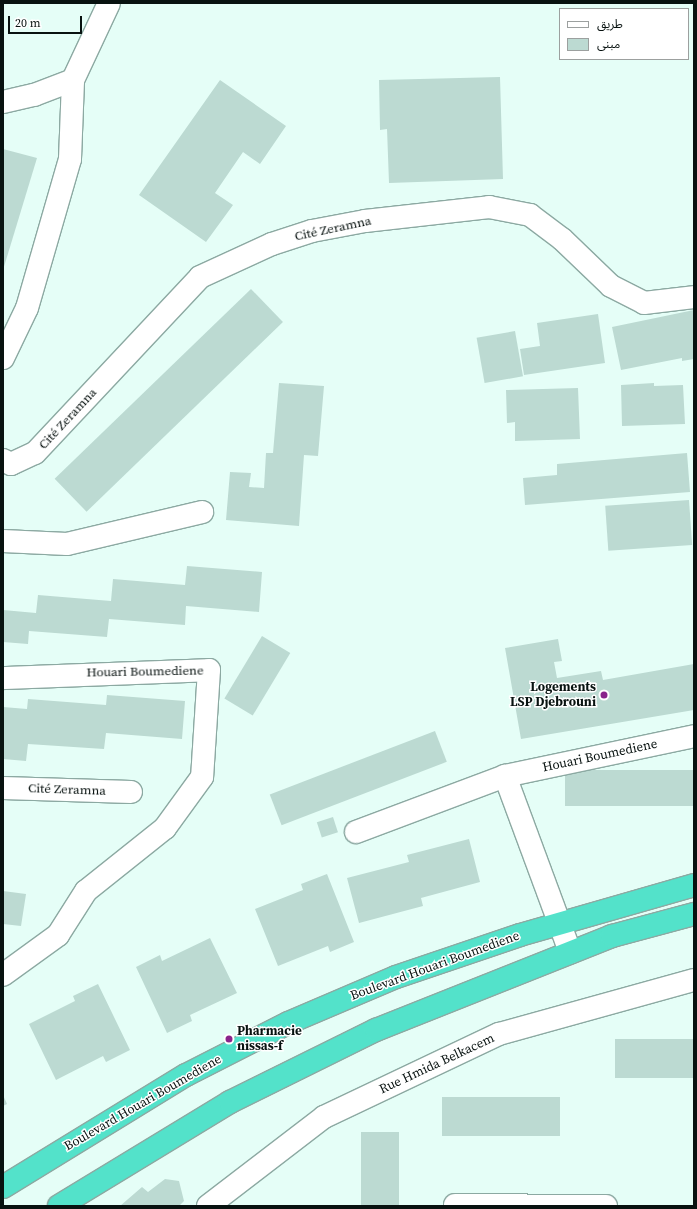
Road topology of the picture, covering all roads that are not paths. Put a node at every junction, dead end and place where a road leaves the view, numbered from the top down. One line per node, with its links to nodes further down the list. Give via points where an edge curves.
1 (109, 3): 2 (street)
2 (73, 80): 3 (street, via 34,95); 5 (street, via 70,159 27,308)
3 (3, 102)
4 (694, 297): 6 (street, Cité Zeramna, via 644,303 611,286 562,239 530,215 489,207 365,221 312,231 272,244 200,277 35,453 11,464)
5 (3, 358)
6 (3, 460)
7 (202, 512): 8 (street, via 67,544)
8 (3, 541)
9 (3, 678): 19 (street, Houari Boumediene, via 209,670 202,777 165,828 86,891 58,935)
10 (694, 736): 11 (street, Houari Boumediene)
11 (505, 776): 14 (street, Houari Boumediene); 17 (street)
12 (3, 788): 13 (street, Cité Zeramna)
13 (131, 792)
14 (356, 832)
15 (694, 885): 17 (highway, Boulevard Houari Boumediene)
16 (694, 914): 18 (highway, via 612,936)
17 (560, 924): 18 (street); 21 (highway, Boulevard Houari Boumediene, via 396,977 288,1023 186,1075)
18 (570, 952): 24 (highway, via 376,1030 230,1102)
19 (3, 975)
20 (694, 980): 22 (street, Rue Hmida Belkacem, via 499,1034 324,1117)
21 (3, 1188)
22 (213, 1204)
23 (455, 1205): 25 (street)
24 (59, 1206)
25 (606, 1206)

